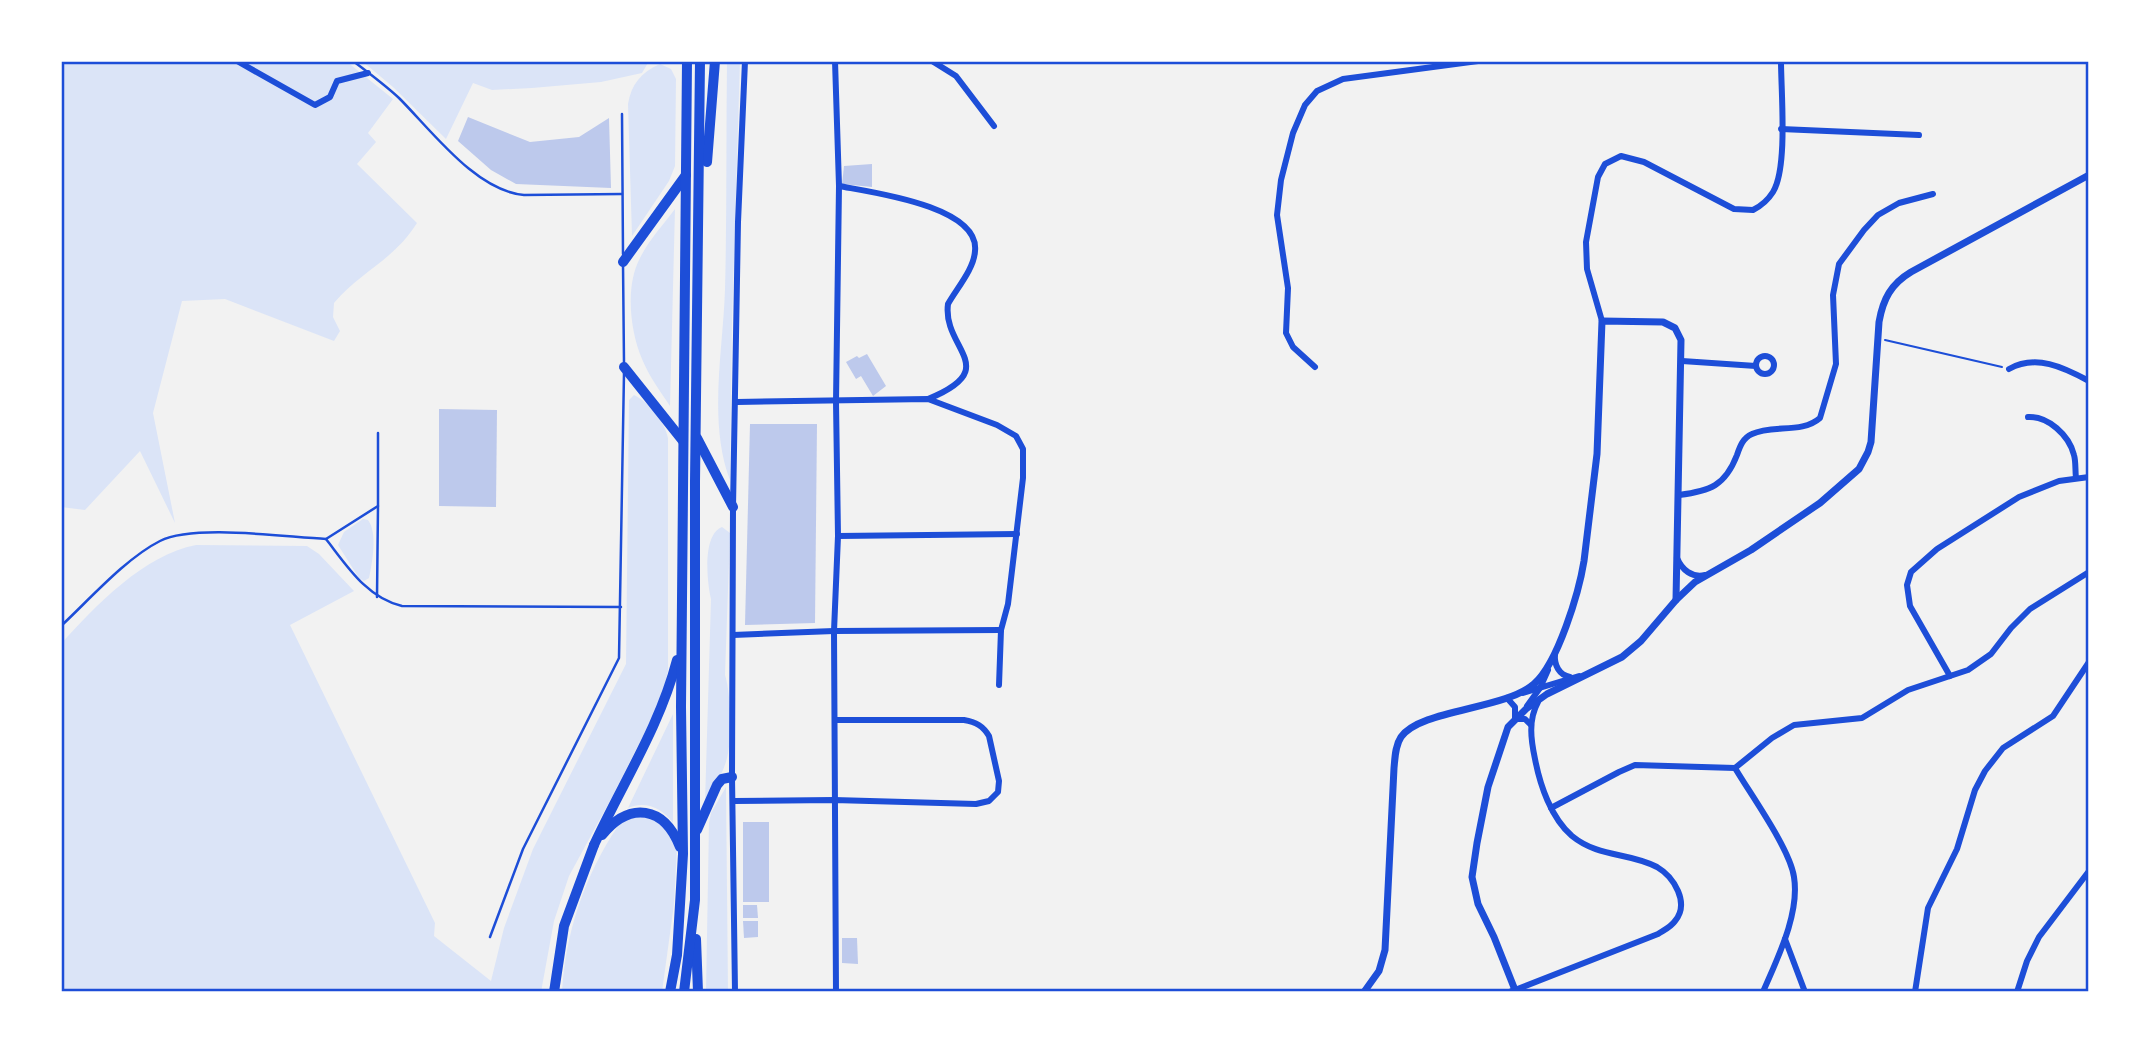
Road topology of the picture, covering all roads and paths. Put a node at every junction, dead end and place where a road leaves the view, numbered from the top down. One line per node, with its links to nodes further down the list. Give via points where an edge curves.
1 (237, 61): 11 (street, via 315,104 330,97 337,81)
2 (353, 61): 11 (lane)
3 (687, 61): 17 (highway)
4 (700, 61): 22 (highway)
5 (715, 61): 22 (highway)
6 (745, 61): 32 (street)
7 (835, 61): 18 (street)
8 (932, 61): 13 (street, via 956,76)
9 (1478, 61): 28 (street, via 1343,79 1317,91 1305,105 1281,180 1278,215 1288,288 1286,333 1293,347)
10 (1781, 61): 14 (street)
11 (368, 73): 19 (lane, via 474,171 505,192)
12 (622, 114): 19 (lane)
13 (994, 126)
14 (1781, 129): 15 (street); 23 (street, via 1778,180 1767,200 1753,211 1734,209 1644,162 1621,156 1605,164 1594,188 1586,242 1587,269)
15 (1919, 135)
16 (2089, 174): 24 (street, via 1905,275 1881,306)
17 (686, 175): 21 (highway); 37 (highway)
18 (839, 186): 31 (street, via 942,212 967,228 975,242 973,260 947,310 967,367 960,381); 33 (street)
19 (622, 194): 21 (lane)
20 (1933, 194): 40 (street, via 1899,203 1878,215 1839,264 1833,295 1836,363 1818,420 1751,434 1741,443 1720,482 1702,492)
21 (623, 262): 27 (lane)
22 (698, 262): 36 (highway)
23 (1602, 321): 25 (street, via 1672,325 1679,335); 57 (street, via 1597,454 1584,561)
24 (1878, 338): 29 (path); 48 (street, via 1871,442 1859,469 1751,551)
25 (1682, 361): 26 (street); 40 (street)
26 (1756, 366)
27 (624, 367): 37 (highway); 51 (lane)
28 (1315, 367)
29 (2009, 369): 30 (street, via 2025,361 2044,363)
30 (2089, 381)
31 (928, 399): 33 (street); 43 (street, via 997,425 1020,442 1023,478)
32 (737, 402): 33 (street); 42 (street)
33 (835, 402): 44 (street)
34 (2028, 417): 39 (street, via 2041,418 2064,437 2073,451)
35 (377, 433): 41 (lane)
36 (696, 436): 42 (highway); 74 (highway)
37 (684, 441): 56 (highway)
38 (2089, 477): 39 (street)
39 (2076, 478): 60 (street, via 2019,497 1937,549 1911,572 1907,585 1910,606)
40 (1679, 495): 46 (street)
41 (378, 506): 45 (lane); 49 (lane)
42 (733, 507): 55 (street)
43 (1017, 534): 44 (street); 53 (street, via 1009,604)
44 (838, 536): 54 (street)
45 (326, 539): 49 (lane); 52 (lane, via 195,532 168,538 138,555)
46 (1676, 554): 48 (street, via 1688,572); 50 (street)
47 (2089, 572): 60 (street, via 2030,609 1984,660)
48 (1705, 575): 50 (street)
49 (377, 597): 51 (lane, via 412,608)
50 (1676, 600): 59 (street, via 1631,650)
51 (621, 607): 79 (lane, via 615,668 523,849)
52 (61, 626)
53 (1001, 630): 54 (street); 62 (street)
54 (834, 631): 55 (street); 67 (street)
55 (733, 635): 70 (street)
56 (682, 642): 75 (highway, via 653,728); 76 (highway)
57 (1554, 655): 61 (street, via 1559,671); 63 (street); 64 (street, via 1540,678)
58 (2089, 662): 92 (street, via 2053,716 2003,748 1985,771 1958,849 1928,908)
59 (1588, 674): 61 (street); 65 (street)
60 (1950, 676): 69 (street, via 1898,695 1863,718 1794,725)
61 (1573, 677): 63 (street)
62 (999, 685)
63 (1540, 688): 64 (street); 66 (street)
64 (1512, 697): 66 (street); 89 (street, via 1421,723 1398,742 1385,950 1379,971)
65 (1536, 701): 66 (street); 68 (street)
66 (1517, 717): 68 (street); 82 (street, via 1504,734 1488,787 1472,877)
67 (835, 720): 71 (street); 71 (street, via 964,720 979,725 989,736 999,781 998,792 989,801 976,804)
68 (1531, 725): 73 (street, via 1537,770)
69 (1735, 768): 73 (street, via 1635,765); 80 (street, via 1792,866 1795,886)
70 (732, 777): 72 (street); 74 (highway, via 717,785)
71 (834, 800): 72 (street); 88 (street)
72 (734, 801): 81 (street)
73 (1551, 808): 82 (street, via 1567,831 1591,848 1662,871 1675,884 1682,907 1671,925 1647,940)
74 (694, 835): 78 (highway)
75 (594, 845): 76 (highway, via 623,816 648,813 668,825); 83 (main road, via 565,926)
76 (683, 854): 84 (highway)
77 (2089, 872): 93 (street, via 2039,937)
78 (695, 900): 85 (highway); 86 (highway)
79 (490, 937)
80 (1785, 939): 90 (street); 91 (street)
81 (735, 990): 87 (street)
82 (1513, 991)
83 (554, 992)
84 (670, 992)
85 (684, 992)
86 (698, 992)
87 (743, 992)
88 (836, 992)
89 (1364, 992)
90 (1763, 992)
91 (1805, 992)
92 (1915, 992)
93 (2017, 992)

